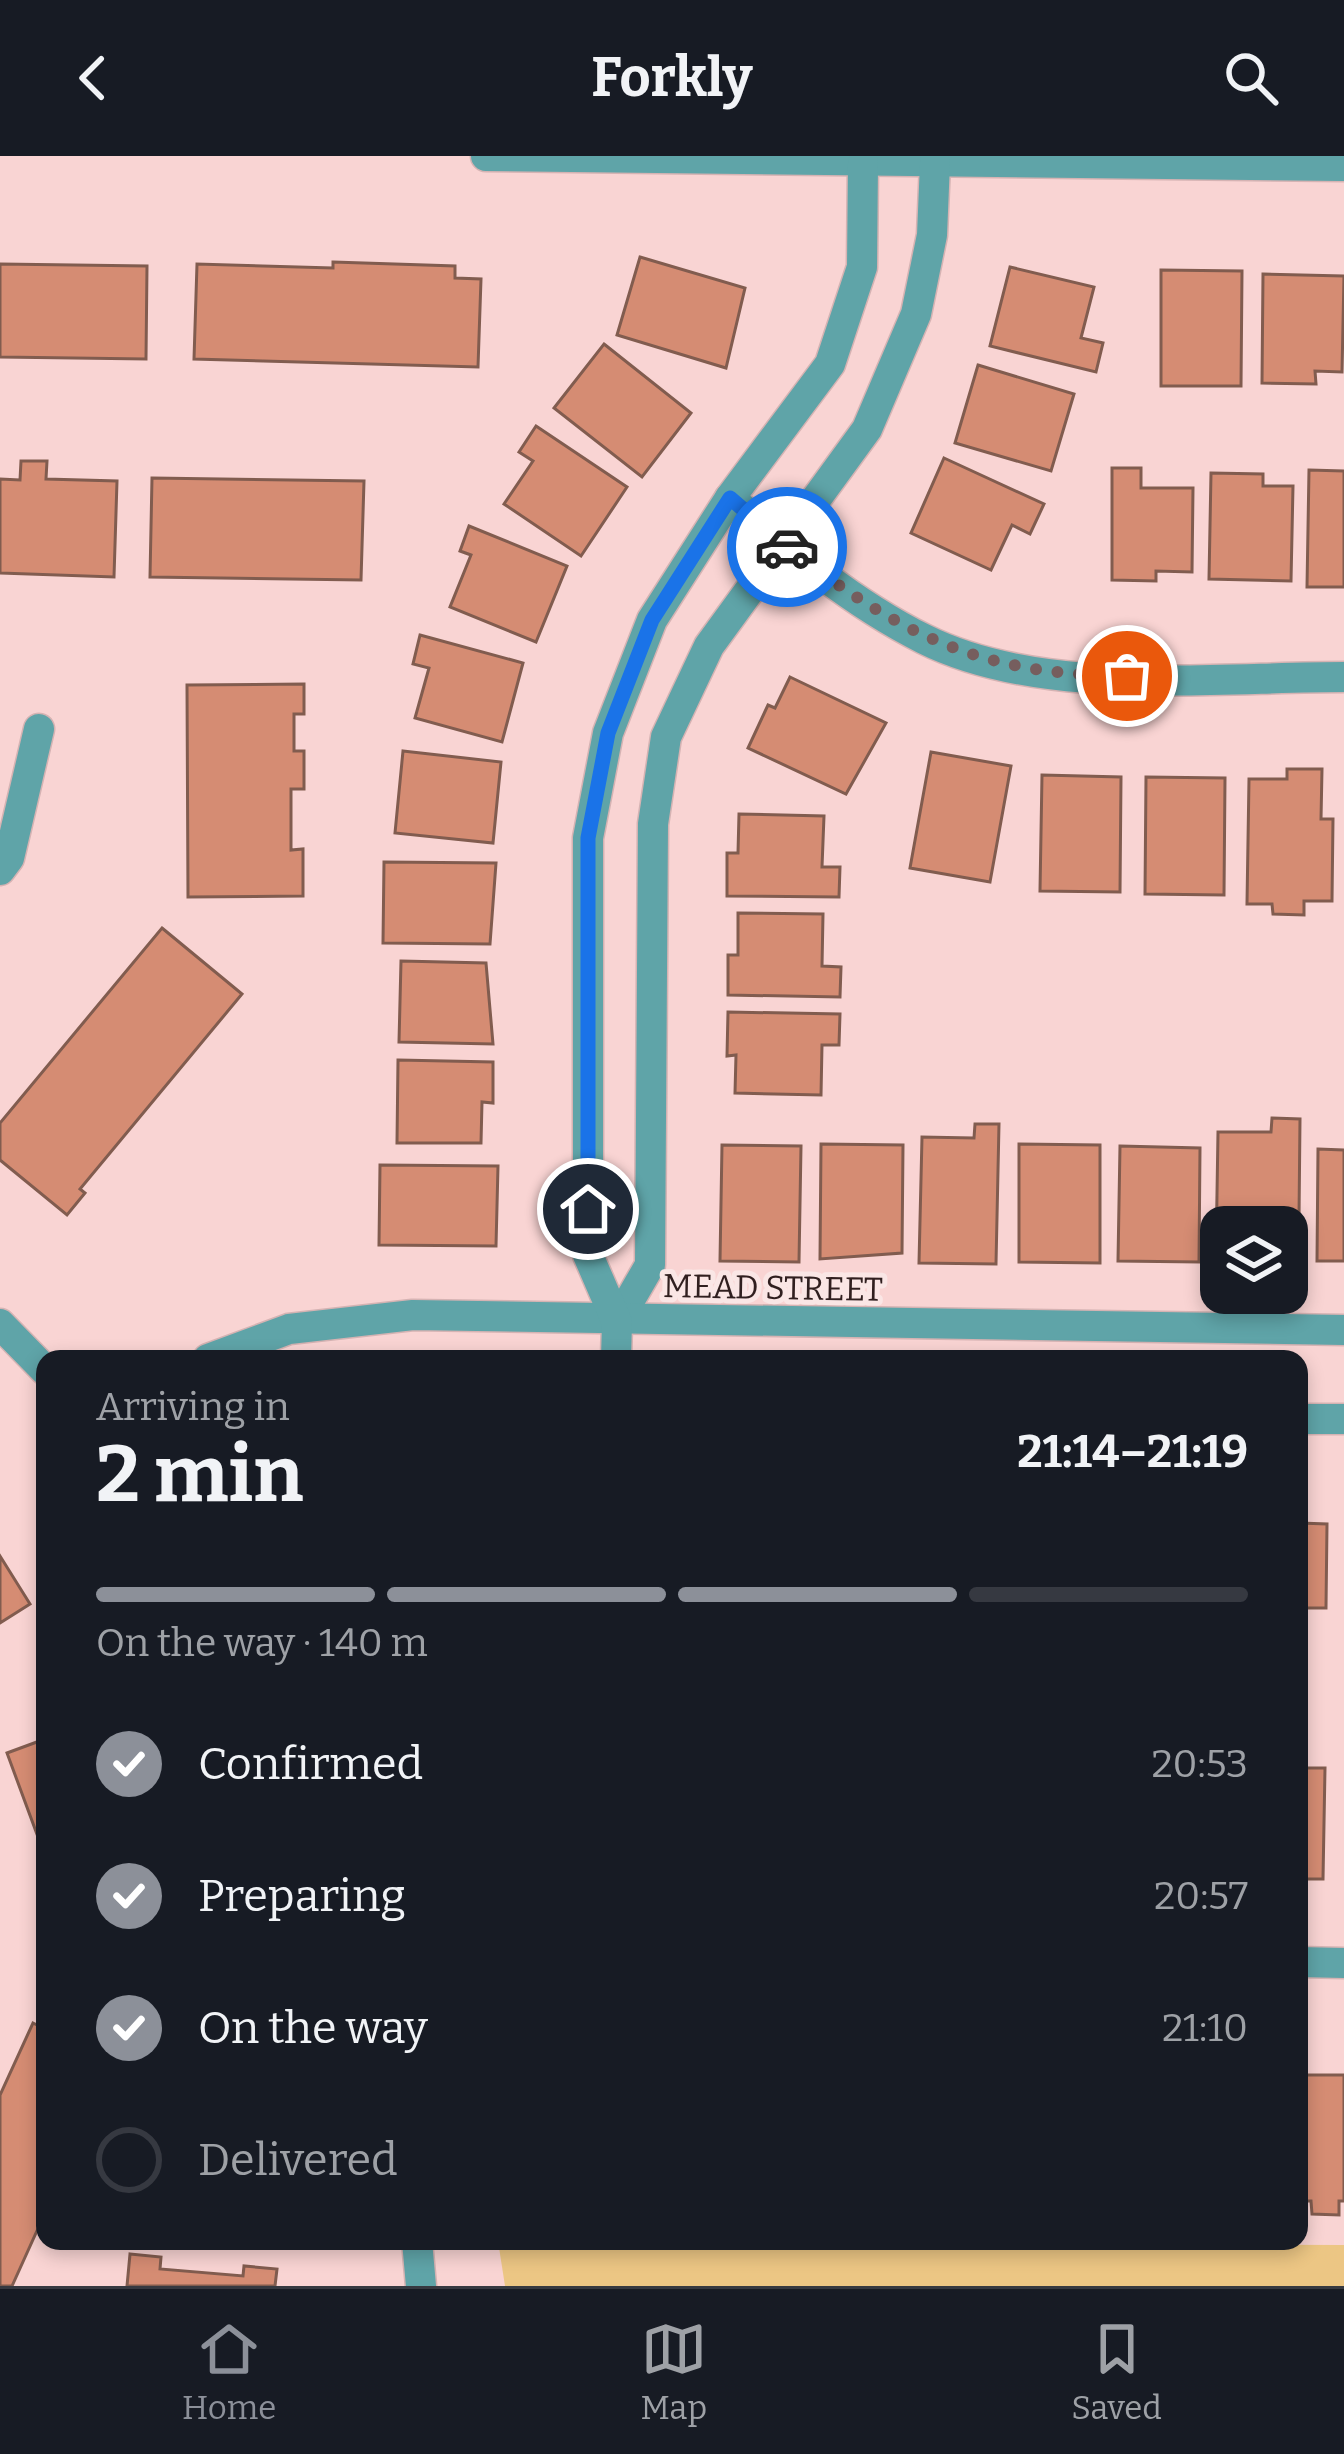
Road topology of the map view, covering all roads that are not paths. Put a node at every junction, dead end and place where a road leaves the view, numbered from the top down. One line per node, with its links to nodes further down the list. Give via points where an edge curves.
1 (486, 156): 2 (street)
2 (863, 163): 3 (street); 5 (street, via 862,267 830,364)
3 (934, 163): 4 (street); 6 (street, via 932,235 916,314 867,429)
4 (1344, 166)
5 (730, 498): 6 (street); 10 (street, via 652,620 608,733 588,838 587,1255)
6 (783, 544): 7 (street, via 867,606 984,661 1083,676); 10 (street, via 709,646 666,737 652,824 650,1265)
7 (1344, 677)
8 (39, 729): 9 (street)
9 (0, 870)
10 (617, 1322): 12 (street, MEAD STREET); 13 (street, MEAD STREET, via 413,1315 289,1329); 14 (street)
11 (0, 1324): 15 (street)
12 (1344, 1330)
13 (232, 1350)
14 (616, 1350)
15 (36, 1361)
16 (1308, 1419): 17 (street)
17 (1344, 1419)
18 (1308, 1962): 19 (street)
19 (1344, 1963)
20 (418, 2250): 21 (street)
21 (421, 2286)

